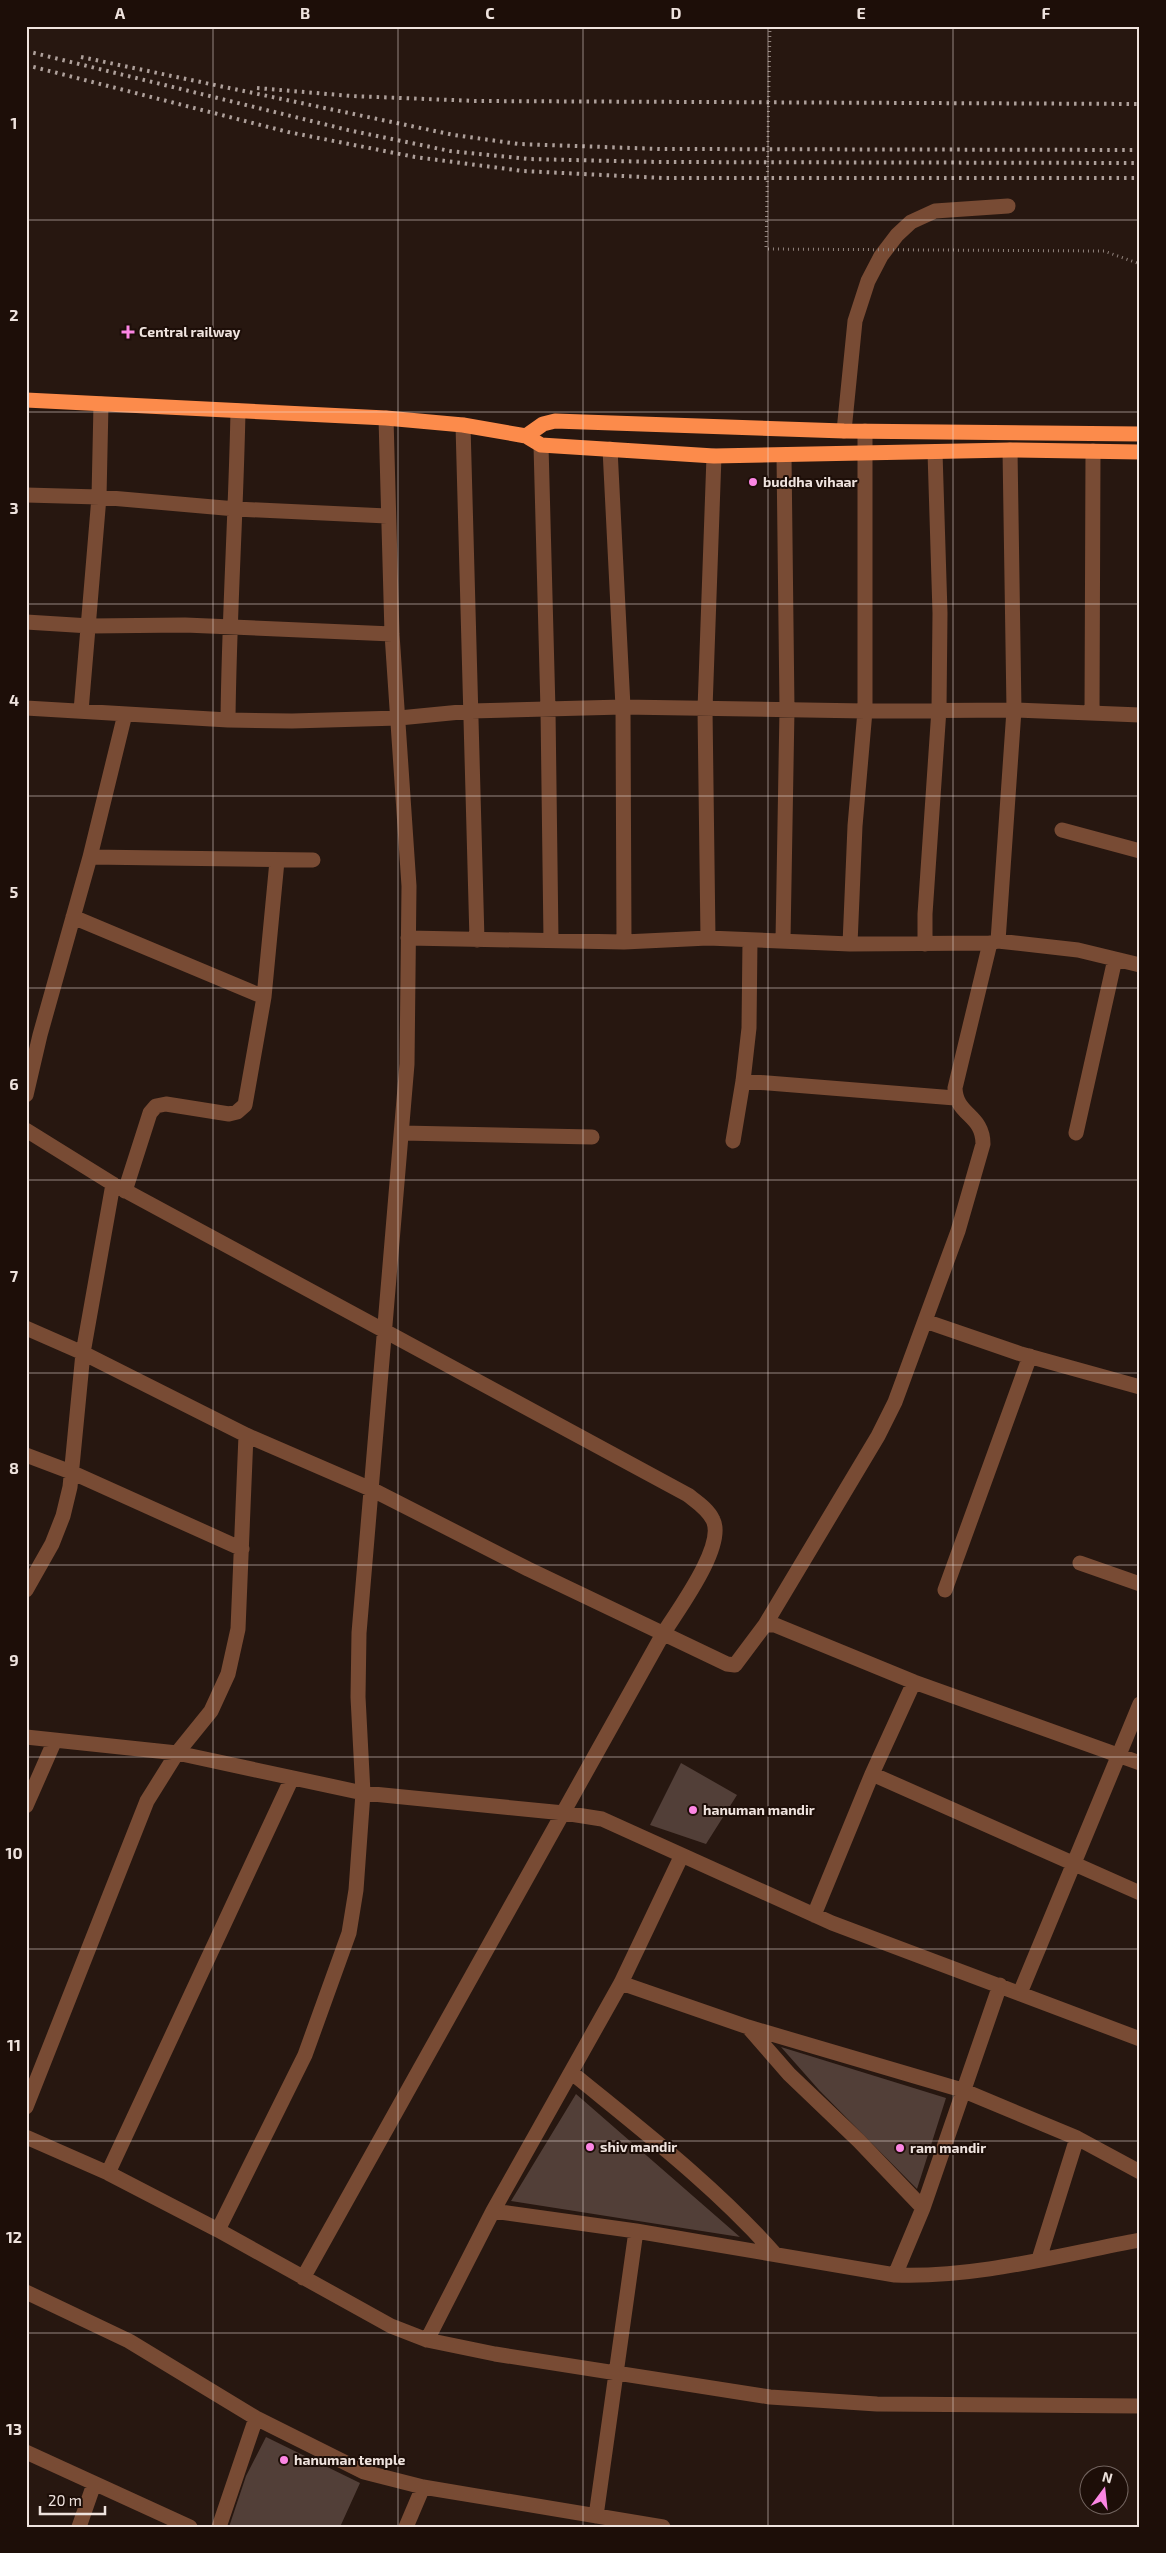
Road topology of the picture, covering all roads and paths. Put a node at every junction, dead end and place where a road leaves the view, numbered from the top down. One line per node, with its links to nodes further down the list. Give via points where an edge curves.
1 (770, 26): 3 (path, bridge, via 766,249 1104,251)
2 (1008, 206): 9 (street, via 935,211 912,222 881,256 868,281 855,321)
3 (1140, 264)
4 (26, 400): 5 (highway)
5 (102, 404): 6 (highway); 23 (street)
6 (238, 411): 7 (highway); 24 (street)
7 (386, 418): 8 (highway); 25 (street)
8 (463, 425): 12 (highway); 38 (street)
9 (844, 431): 10 (highway); 12 (highway, via 555,421 543,424)
10 (865, 431): 11 (highway); 19 (street)
11 (1140, 434)
12 (526, 436): 13 (highway)
13 (541, 445): 14 (highway); 34 (street)
14 (610, 449): 21 (highway); 31 (street)
15 (1010, 450): 16 (highway); 17 (highway); 36 (street)
16 (1093, 451): 18 (highway); 40 (street)
17 (935, 452): 19 (highway); 35 (street, via 940,613)
18 (1140, 452)
19 (866, 454): 20 (highway); 39 (street)
20 (784, 455): 21 (highway); 33 (street)
21 (714, 456): 32 (street)
22 (26, 495): 23 (street)
23 (99, 497): 24 (street); 27 (street)
24 (236, 509): 25 (street); 28 (street)
25 (387, 516): 29 (street)
26 (26, 622): 27 (street)
27 (90, 626): 28 (street); 37 (street)
28 (229, 627): 29 (street); 44 (street)
29 (392, 634): 43 (street)
30 (26, 708): 37 (street)
31 (623, 708): 32 (street); 34 (street); 57 (street)
32 (704, 708): 33 (street); 52 (street)
33 (787, 709): 39 (street); 56 (street)
34 (548, 710): 38 (street); 54 (street)
35 (939, 710): 36 (street); 39 (street); 60 (street)
36 (1014, 710): 40 (street); 58 (street)
37 (81, 711): 41 (street)
38 (471, 711): 43 (street); 53 (street)
39 (865, 711): 59 (street, via 855,826)
40 (1092, 712): 42 (street)
41 (124, 714): 44 (street); 47 (street)
42 (1140, 714)
43 (399, 718): 44 (street); 51 (street, via 409,886)
44 (228, 720)
45 (1062, 830): 46 (street)
46 (1140, 851)
47 (90, 857): 49 (street); 50 (street)
48 (313, 860): 49 (street)
49 (277, 861): 63 (street)
50 (73, 917): 63 (street); 65 (street)
51 (408, 938): 53 (street); 68 (street, via 407,1064)
52 (708, 938): 55 (street); 57 (street)
53 (477, 940): 54 (street)
54 (551, 940): 57 (street)
55 (750, 940): 56 (street); 64 (street, via 749,1028)
56 (783, 940): 59 (street)
57 (624, 942)
58 (994, 942): 60 (street); 61 (street, via 1078,950); 66 (street)
59 (850, 944): 60 (street)
60 (925, 944)
61 (1115, 959): 62 (street); 69 (street)
62 (1140, 965)
63 (264, 997): 72 (street, via 245,1105 229,1114 166,1104 156,1106 150,1113)
64 (743, 1081): 66 (street); 71 (street)
65 (26, 1096)
66 (955, 1098): 73 (street, via 980,1125 983,1144 958,1231)
67 (26, 1130): 72 (street)
68 (402, 1133): 70 (street); 75 (street)
69 (1076, 1133)
70 (592, 1137)
71 (733, 1141)
72 (119, 1187): 75 (street); 76 (street)
73 (925, 1321): 77 (street); 88 (street, via 895,1402 878,1436)
74 (26, 1328): 76 (street)
75 (384, 1331): 82 (street); 89 (street, via 688,1496 704,1508 713,1520 713,1546)
76 (83, 1353): 79 (street); 81 (street)
77 (1030, 1356): 78 (street); 87 (street)
78 (1140, 1387)
79 (246, 1435): 82 (street); 83 (street)
80 (26, 1455): 81 (street)
81 (71, 1472): 83 (street); 86 (street, via 63,1516 40,1570)
82 (373, 1490): 89 (street); 99 (street, via 360,1632 358,1697)
83 (242, 1549): 94 (street, via 238,1629 228,1674 211,1711)
84 (1080, 1563): 85 (street)
85 (1140, 1584)
86 (26, 1590)
87 (945, 1590)
88 (765, 1625): 89 (street, via 735,1665); 90 (street, via 775,1625)
89 (663, 1634): 101 (street)
90 (914, 1682): 95 (street); 97 (street)
91 (1140, 1704): 95 (street)
92 (26, 1737): 93 (street)
93 (55, 1740): 94 (street); 100 (street)
94 (177, 1753): 98 (street); 113 (street, via 147,1801)
95 (1120, 1755): 96 (street); 103 (street)
96 (1140, 1763)
97 (872, 1774): 103 (street); 105 (street)
98 (292, 1778): 99 (street); 117 (street)
99 (363, 1793): 101 (street); 120 (street, via 356,1890 349,1933 332,1985 305,2056)
100 (26, 1806)
101 (564, 1813): 102 (street, via 602,1819); 126 (street)
102 (681, 1856): 105 (street); 106 (street)
103 (1075, 1863): 104 (street); 108 (street)
104 (1140, 1893)
105 (814, 1916): 107 (street)
106 (622, 1984): 109 (street); 111 (street)
107 (1000, 1985): 108 (street); 112 (street)
108 (1020, 1993): 110 (street)
109 (748, 2027): 112 (street); 118 (street, via 789,2074 860,2141)
110 (1140, 2039)
111 (572, 2073): 119 (street); 123 (street, via 730,2205)
112 (962, 2090): 115 (street); 118 (street)
113 (26, 2107)
114 (26, 2137): 117 (street)
115 (1077, 2138): 116 (street); 124 (street)
116 (1140, 2172)
117 (108, 2173): 120 (street)
118 (923, 2208): 125 (street)
119 (493, 2211): 121 (street); 128 (street)
120 (218, 2230): 126 (street)
121 (636, 2231): 123 (street); 129 (street)
122 (1140, 2240): 124 (street)
123 (775, 2254): 125 (street)
124 (1039, 2259): 125 (street, via 988,2270)
125 (895, 2275)
126 (303, 2278): 128 (street, via 391,2326)
127 (26, 2292): 131 (street, via 129,2341)
128 (427, 2340): 129 (street)
129 (617, 2374): 130 (street, via 770,2396 877,2404); 135 (street)
130 (1140, 2406)
131 (256, 2418): 134 (street, via 364,2472); 138 (street)
132 (26, 2452): 133 (street)
133 (94, 2484): 136 (street); 137 (street)
134 (423, 2487): 135 (street); 139 (street)
135 (596, 2516): 140 (street)
136 (78, 2527)
137 (190, 2527)
138 (219, 2527)
139 (406, 2527)
140 (663, 2527)

